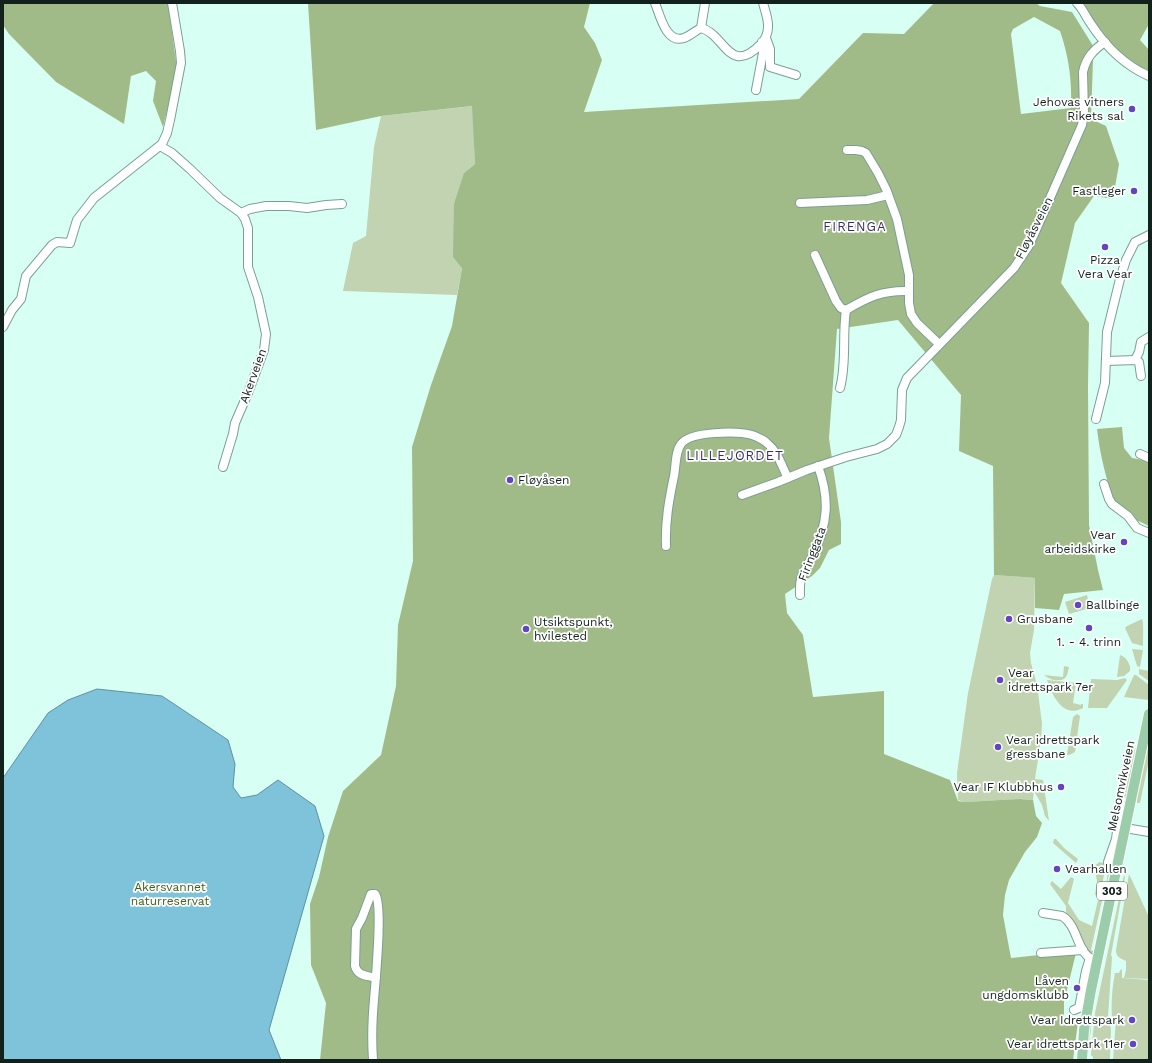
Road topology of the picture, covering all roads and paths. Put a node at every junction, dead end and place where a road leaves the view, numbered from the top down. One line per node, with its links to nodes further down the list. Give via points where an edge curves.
1 (172, 3): 12 (street, via 181,63 167,133)
2 (655, 3): 6 (street, via 663,23 672,36 682,38)
3 (705, 3): 6 (street)
4 (763, 3): 7 (street, via 769,20 769,29)
5 (1079, 5): 8 (street)
6 (701, 28): 7 (street, via 710,31 728,51 737,55 747,54)
7 (764, 40): 9 (street, via 770,49 770,67); 11 (street)
8 (1104, 42): 10 (street, via 1128,65); 24 (street, Fløyåsveien, via 1089,55 1084,66 1082,125 1028,247 1014,268)
9 (796, 75)
10 (1149, 76)
11 (756, 90)
12 (160, 146): 17 (street, via 190,168 220,198); 22 (street, via 94,198 77,220 70,243 57,242 52,245 26,276 21,299)
13 (847, 150): 14 (street, via 866,153)
14 (888, 195): 15 (street, via 867,200); 20 (street, via 897,219 909,275)
15 (800, 203)
16 (342, 204): 17 (street, via 307,208 266,206)
17 (242, 213): 33 (street, Akerveien, via 248,228 248,266 266,334 264,350 235,423)
18 (1149, 235): 26 (street, via 1135,242 1126,260 1107,332)
19 (815, 255): 21 (street, via 836,301)
20 (909, 291): 21 (street, via 882,292); 24 (street, via 910,308 914,319)
21 (846, 310): 28 (street, via 844,376)
22 (3, 327)
23 (1149, 337): 25 (street, via 1141,342)
24 (939, 344): 32 (street, Fløyåsveien, via 904,384 901,420 893,438 883,447)
25 (1135, 360): 26 (street); 27 (street, via 1139,362)
26 (1106, 361): 29 (street, via 1105,383)
27 (1141, 376)
28 (840, 388)
29 (1096, 419)
30 (1140, 454): 31 (street)
31 (1149, 458)
32 (818, 466): 34 (street); 39 (street, Firinggata, via 826,491 824,522 818,544 802,574)
33 (223, 467)
34 (788, 478): 36 (street); 38 (street, via 774,450 759,438 736,433 688,438 680,444 677,455 665,523)
35 (1104, 484): 37 (street, via 1112,504 1128,516 1137,528)
36 (742, 495)
37 (1149, 533)
38 (666, 546)
39 (800, 595)
40 (1149, 714): 42 (main road, Melsomvikveien / 303)
41 (1121, 799): 44 (street, Melsomvikveien, via 1116,839 1108,862)
42 (1126, 828): 43 (street); 44 (main road, Melsomvikveien / 303)
43 (1149, 832)
44 (1117, 864): 48 (main road, Melsomvikveien / 303)
45 (1043, 913): 46 (street, via 1064,917)
46 (1084, 950): 47 (street); 48 (street)
47 (1041, 953)
48 (1093, 960): 50 (street, Melsomvikveien, via 1086,971 1079,1008); 52 (main road, Melsomvikveien / 303)
49 (376, 978): 49 (street, via 378,899 375,894 371,894 356,929 355,966 360,974); 51 (street)
50 (1074, 1010)
51 (373, 1060)
52 (1082, 1060)

